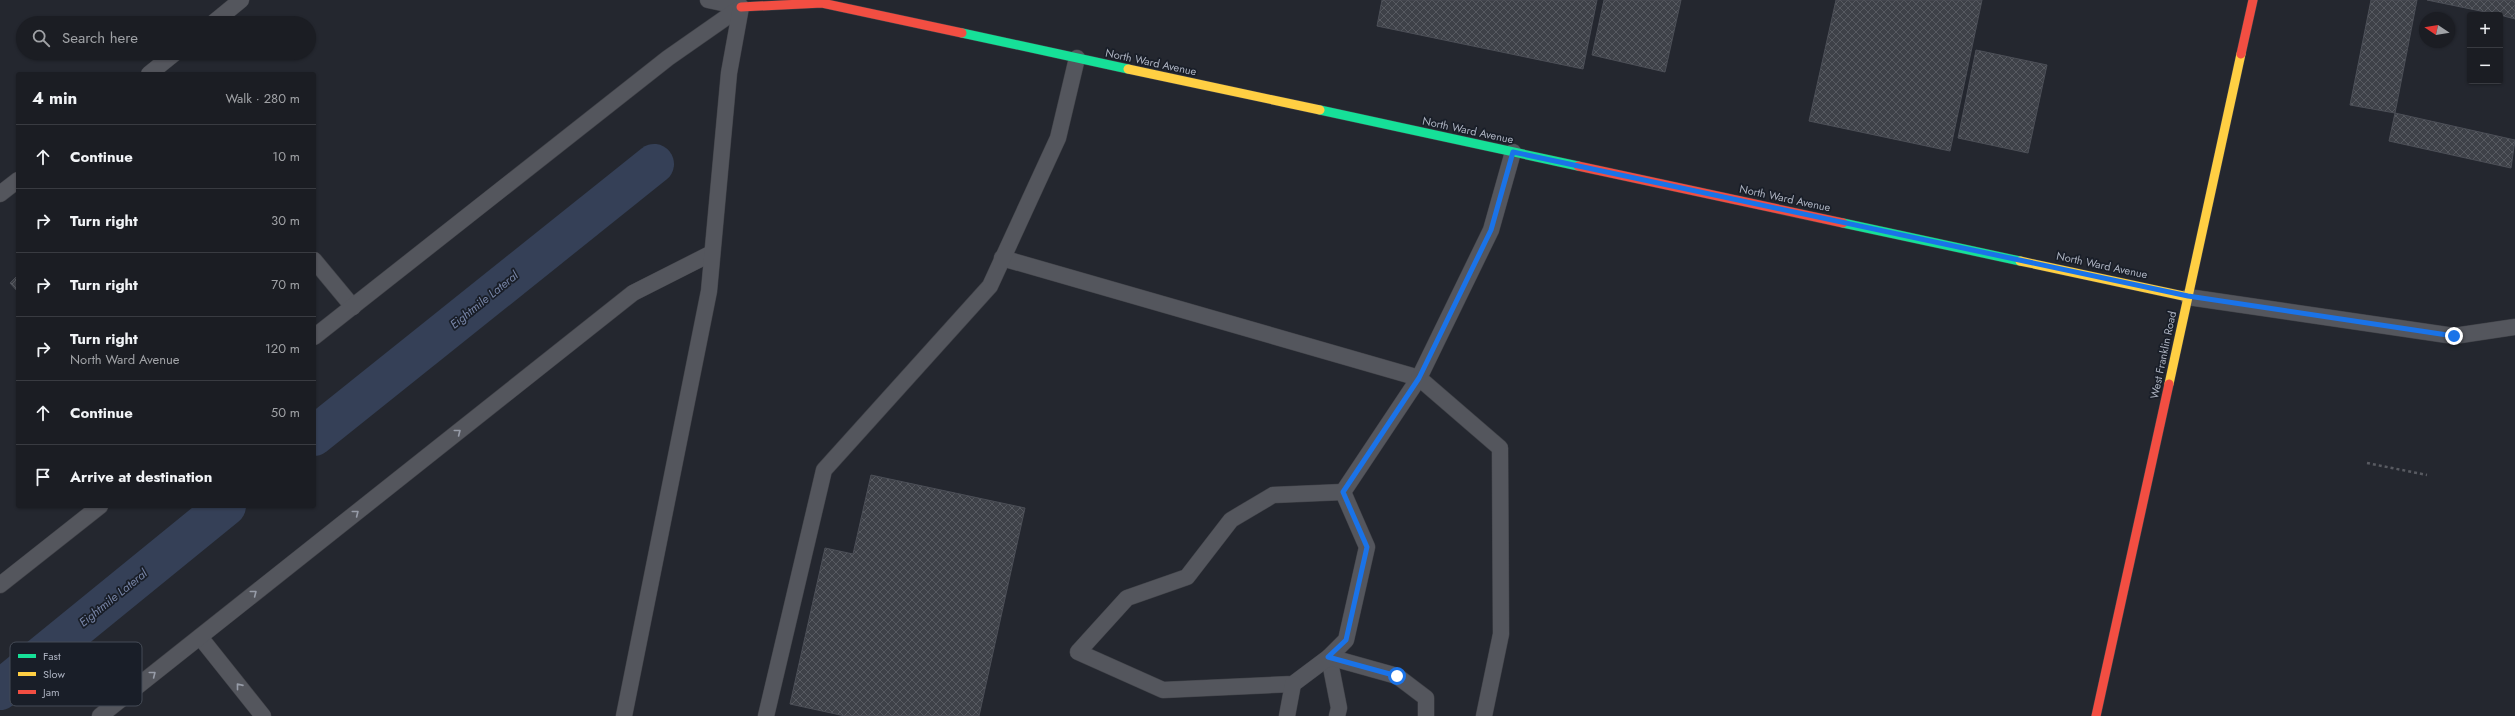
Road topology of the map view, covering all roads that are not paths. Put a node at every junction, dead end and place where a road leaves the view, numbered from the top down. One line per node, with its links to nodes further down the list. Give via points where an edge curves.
1 (241, 0): 5 (lane)
2 (708, 0): 4 (lane)
3 (2253, 0): 15 (street, West Franklin Road)
4 (741, 7): 6 (street, North Ward Avenue, via 822,3); 12 (lane, via 729,73); 16 (lane, via 668,58)
5 (222, 16)
6 (1077, 58): 9 (street, North Ward Avenue); 13 (lane, via 1058,138)
7 (169, 60): 8 (lane)
8 (156, 72)
9 (1513, 152): 15 (street, North Ward Avenue); 19 (lane, via 1491,230)
10 (16, 182): 11 (lane)
11 (0, 194)
12 (712, 253): 23 (lane, one-way to 12, via 633,293); 30 (lane, via 709,290)
13 (1002, 258): 19 (lane); 31 (lane, via 990,286 824,470)
14 (316, 262): 16 (lane)
15 (2188, 296): 17 (lane, via 2454,336); 36 (street, West Franklin Road)
16 (353, 307): 18 (lane)
17 (2515, 327)
18 (316, 335)
19 (1419, 378): 20 (lane); 35 (lane, via 1500,448 1501,634)
20 (1343, 492): 24 (lane, via 1367,547 1346,640); 26 (lane, via 1273,495 1230,520 1187,577 1127,598 1078,652 1163,690)
21 (97, 508): 22 (lane)
22 (0, 585)
23 (200, 637): 25 (lane, one-way to 23); 29 (lane, one-way to 23)
24 (1328, 657): 26 (lane); 33 (lane, via 1339,708); 34 (lane, via 1397,676 1426,698)
25 (142, 683)
26 (1293, 684): 32 (lane)
27 (113, 706): 28 (lane, one-way to 27)
28 (100, 716)
29 (263, 716)
30 (624, 716)
31 (766, 716)
32 (1286, 716)
33 (1338, 716)
34 (1426, 716)
35 (1484, 716)
36 (2096, 716)

